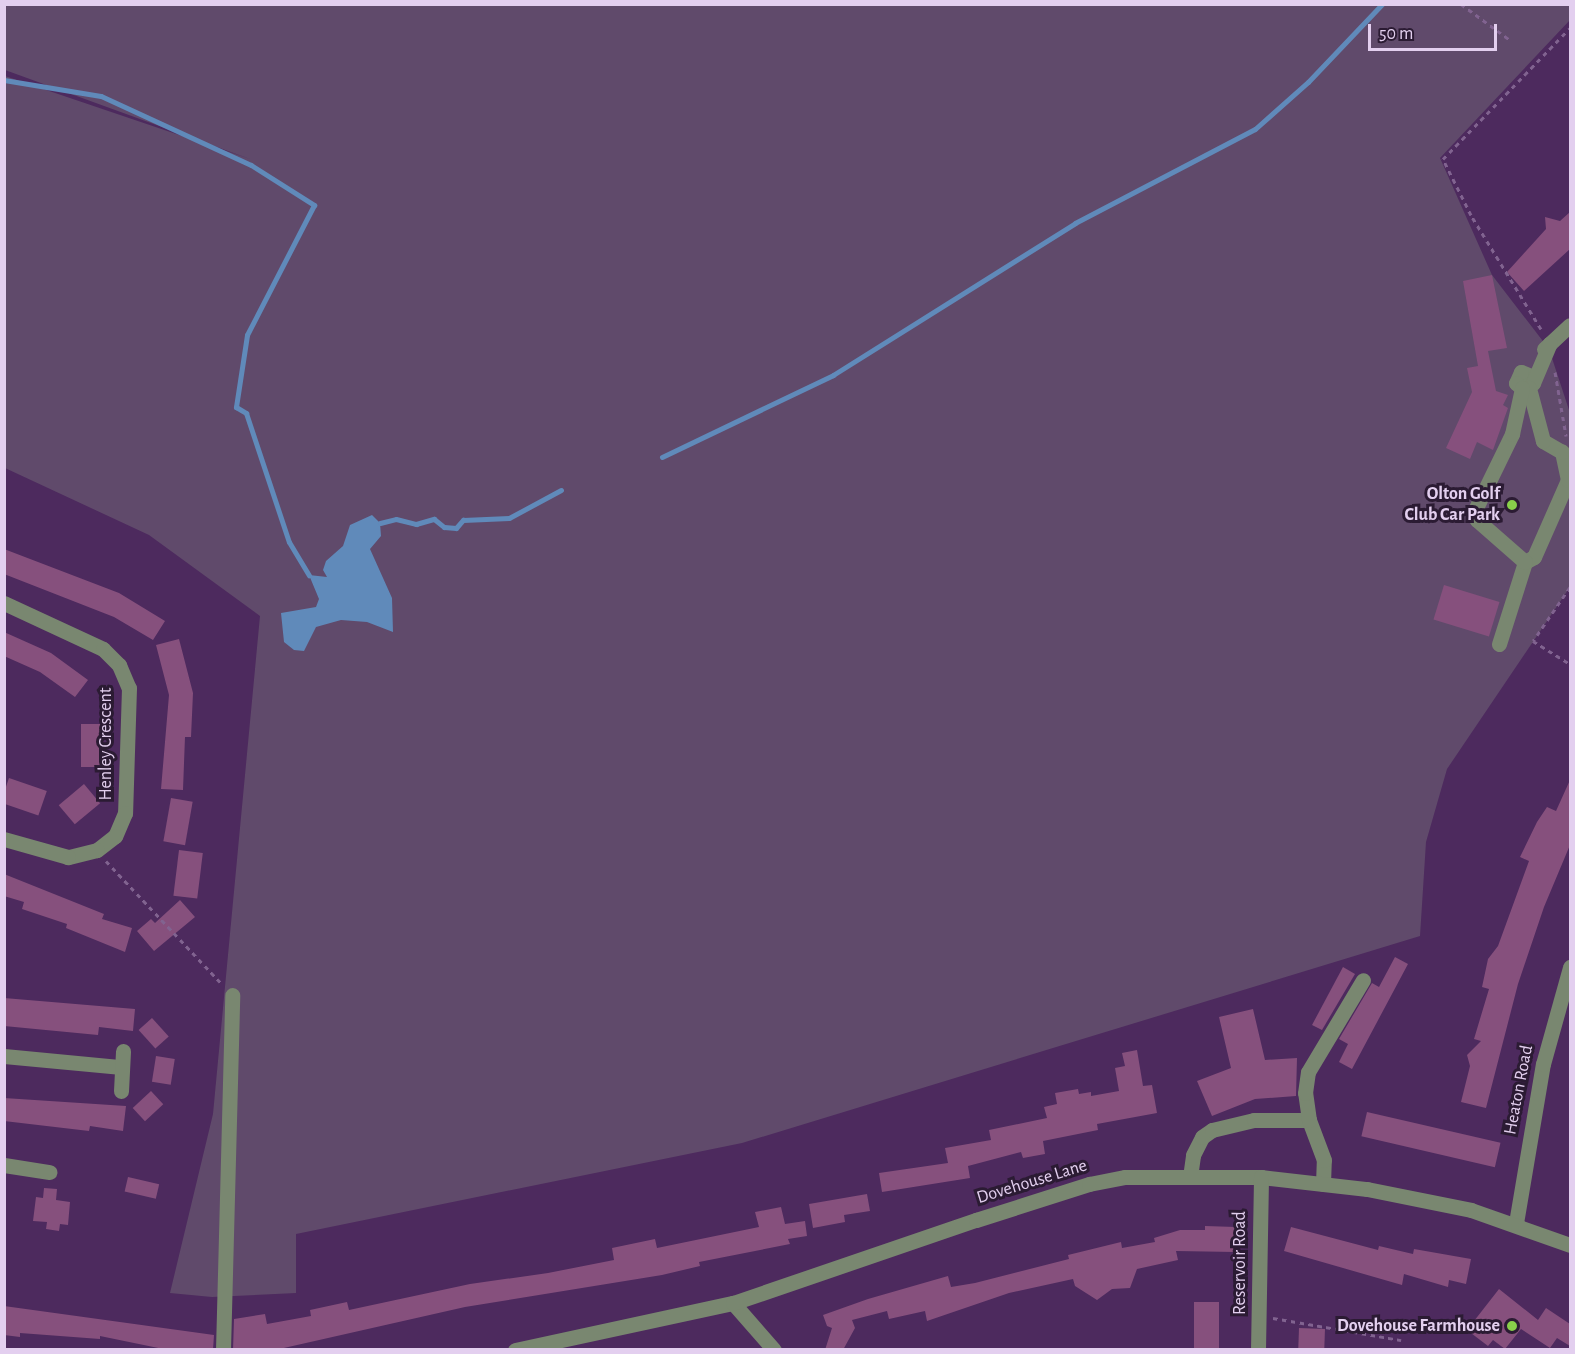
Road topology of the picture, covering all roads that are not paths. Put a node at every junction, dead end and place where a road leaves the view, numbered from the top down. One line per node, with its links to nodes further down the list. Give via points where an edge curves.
1 (1570, 325): 2 (street, via 1550,343)
2 (1526, 381): 3 (street, via 1543,441 1562,452 1568,480 1534,557); 3 (street, via 1512,434 1474,512 1477,520)
3 (1525, 562): 5 (street)
4 (4, 603): 6 (street, Henley Crescent, via 103,649 119,665 129,688 125,813 115,836 97,850 68,857)
5 (1498, 644)
6 (4, 839)
7 (1570, 967): 20 (street, Heaton Road, via 1543,1064)
8 (1363, 980): 14 (street, via 1308,1072 1305,1093)
9 (232, 995): 23 (street)
10 (123, 1051): 12 (street)
11 (4, 1056): 12 (street)
12 (121, 1067): 13 (street)
13 (121, 1091)
14 (1309, 1120): 17 (street, via 1254,1120 1212,1130 1202,1137 1193,1155); 19 (street, via 1324,1161)
15 (4, 1165): 16 (street)
16 (49, 1172)
17 (1190, 1177): 18 (street, Dovehouse Lane); 22 (street, Dovehouse Lane, via 1125,1177 1089,1184)
18 (1261, 1178): 19 (street, Dovehouse Lane); 26 (street, Reservoir Road)
19 (1323, 1184): 20 (street, Dovehouse Lane, via 1424,1200)
20 (1516, 1223): 21 (street, Dovehouse Lane)
21 (1570, 1245)
22 (733, 1303): 24 (street, Dovehouse Lane); 25 (street)
23 (223, 1350)
24 (515, 1350)
25 (774, 1350)
26 (1258, 1350)

